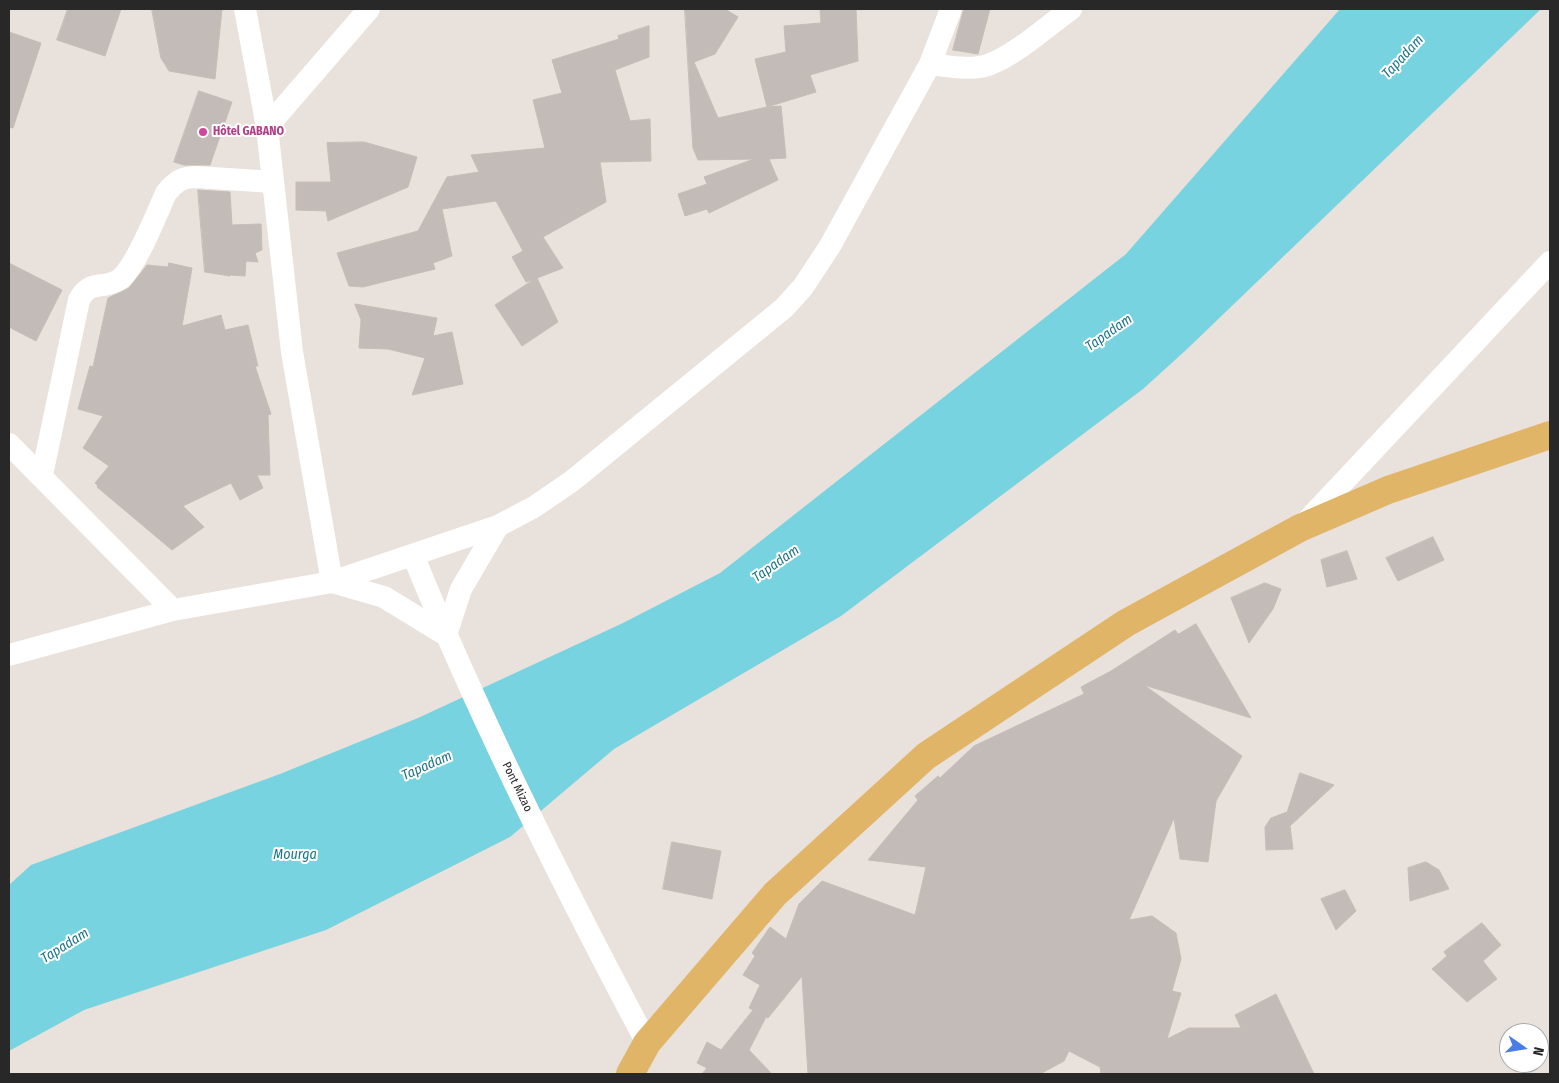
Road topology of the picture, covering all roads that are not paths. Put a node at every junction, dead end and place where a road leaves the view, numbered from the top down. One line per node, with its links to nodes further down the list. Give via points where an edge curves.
1 (245, 9): 6 (street)
2 (369, 9): 6 (street)
3 (951, 9): 5 (street)
4 (1071, 9): 5 (street, via 987,65)
5 (930, 64): 12 (street, via 830,246 784,308 572,480 534,507)
6 (267, 127): 7 (street)
7 (273, 182): 11 (street, via 185,177 174,183 127,273 111,284 91,286 83,292); 15 (street, via 292,352)
8 (1550, 262): 13 (street)
9 (1550, 435): 13 (main road, via 1388,490)
10 (9, 444): 11 (street)
11 (42, 475): 16 (street)
12 (498, 526): 14 (street); 17 (street, via 461,590)
13 (1300, 528): 19 (main road, via 1126,624 926,756 776,894)
14 (413, 554): 15 (street); 17 (street, Pont Mizao)
15 (332, 582): 16 (street); 17 (street, via 384,596)
16 (174, 610): 18 (street)
17 (446, 635): 19 (street, Pont Mizao, via 579,915)
18 (9, 655)
19 (648, 1043): 20 (main road)
20 (630, 1074)

